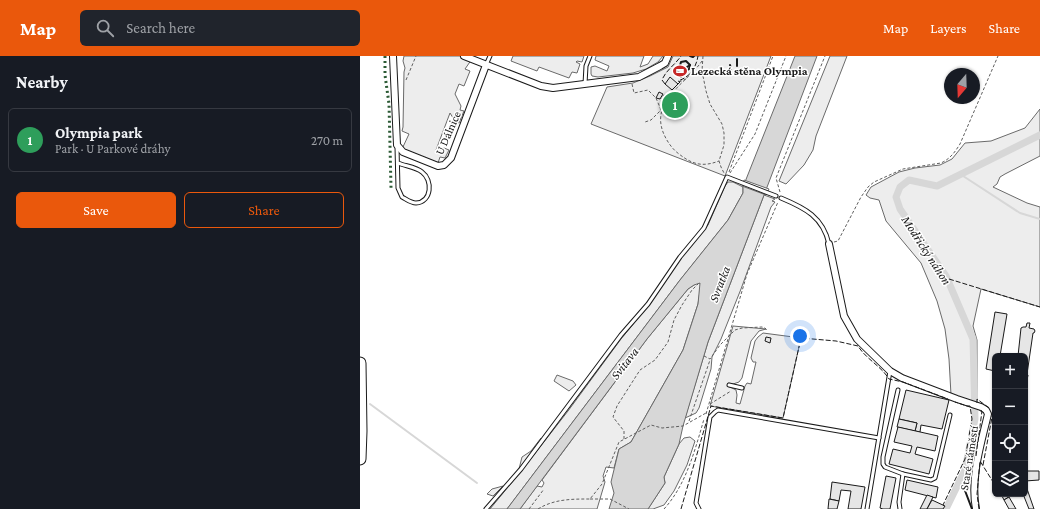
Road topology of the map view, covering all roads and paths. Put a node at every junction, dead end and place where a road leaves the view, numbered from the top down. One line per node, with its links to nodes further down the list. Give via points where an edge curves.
1 (393, 56): 21 (street)
2 (416, 56): 16 (path)
3 (464, 56): 13 (street)
4 (490, 56): 13 (lane)
5 (590, 56): 18 (lane, via 586,66)
6 (668, 56): 14 (street, via 660,66 639,77)
7 (703, 56): 12 (path)
8 (773, 56): 24 (path)
9 (786, 56): 24 (path, via 755,134)
10 (824, 56): 26 (path, via 776,178)
11 (998, 56): 27 (path, via 960,144 950,157 941,163 903,169 874,182 860,198 838,241)
12 (702, 61): 15 (path); 22 (path, via 710,104 722,124 724,133 724,145)
13 (486, 65): 18 (street, via 546,88); 21 (street, U Dálnice, via 449,162 438,166 403,152)
14 (631, 78): 18 (street); 19 (path, via 634,93 648,90 656,98)
15 (688, 78): 17 (path); 19 (path, via 672,93)
16 (406, 80)
17 (679, 82)
18 (585, 84)
19 (661, 110): 20 (path, via 651,120); 22 (path, via 664,135 671,147 700,165)
20 (644, 122)
21 (397, 146): 23 (lane)
22 (719, 161): 24 (path)
23 (398, 163): 23 (lane, via 398,188 402,197 414,203 422,202 428,196 430,188 427,179 422,172)
24 (727, 177): 25 (lane); 49 (lane, via 704,228 526,463)
25 (776, 196)
26 (781, 198): 27 (lane, via 805,208 814,216 825,232); 30 (path, via 751,265)
27 (829, 244): 34 (street, Staré náměstí, via 844,316 858,339)
28 (698, 284): 44 (path, via 674,320 668,342 655,360 640,370 616,406 613,417 624,431)
29 (768, 331): 30 (path, via 762,326 742,328)
30 (729, 336): 32 (path); 39 (path)
31 (704, 356): 32 (path)
32 (710, 359): 42 (path)
33 (360, 363): 45 (highway)
34 (890, 371): 43 (lane); 57 (street, Staré náměstí, via 986,410 988,414 974,497)
35 (729, 385): 36 (lane)
36 (735, 386): 37 (lane); 39 (path)
37 (742, 388)
38 (898, 390): 46 (lane, via 883,464)
39 (709, 405): 40 (path)
40 (706, 413): 42 (path); 53 (path, via 682,483)
41 (950, 415): 46 (lane, via 935,478 931,480)
42 (689, 422): 44 (path, via 683,426 662,428 651,425)
43 (879, 438): 54 (lane, via 718,410 710,417 696,503); 55 (lane)
44 (624, 440): 48 (path, via 619,442 602,484)
45 (360, 459)
46 (903, 474): 56 (lane)
47 (544, 489): 50 (path)
48 (590, 499): 51 (path, via 567,499); 52 (path, via 610,499)
49 (486, 509)
50 (529, 509)
51 (538, 509)
52 (629, 509)
53 (664, 509)
54 (699, 509)
55 (867, 509)
56 (900, 509)
57 (976, 509)

